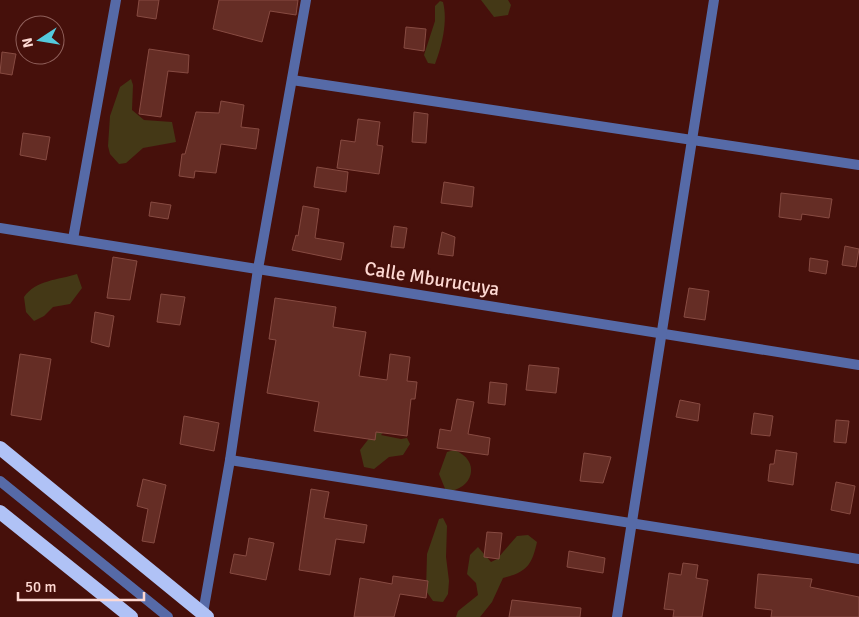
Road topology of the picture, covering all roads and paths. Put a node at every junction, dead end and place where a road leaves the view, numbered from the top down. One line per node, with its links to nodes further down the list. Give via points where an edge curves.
1 (116, 0): 8 (street)
2 (306, 0): 4 (street)
3 (714, 0): 5 (street)
4 (292, 80): 5 (street); 9 (street)
5 (692, 140): 6 (street); 10 (street)
6 (859, 165)
7 (0, 228): 8 (street, Calle Mburucuya)
8 (72, 239): 9 (street, Calle Mburucuya)
9 (258, 269): 10 (street, Calle Mburucuya); 13 (street)
10 (661, 334): 11 (street, Calle Mburucuya); 16 (street)
11 (859, 365)
12 (0, 448): 18 (highway)
13 (230, 460): 16 (street); 18 (street)
14 (0, 481): 20 (street)
15 (0, 512): 19 (highway)
16 (632, 524): 17 (street); 21 (street)
17 (859, 559)
18 (205, 615)
19 (131, 617)
20 (168, 617)
21 (617, 617)

